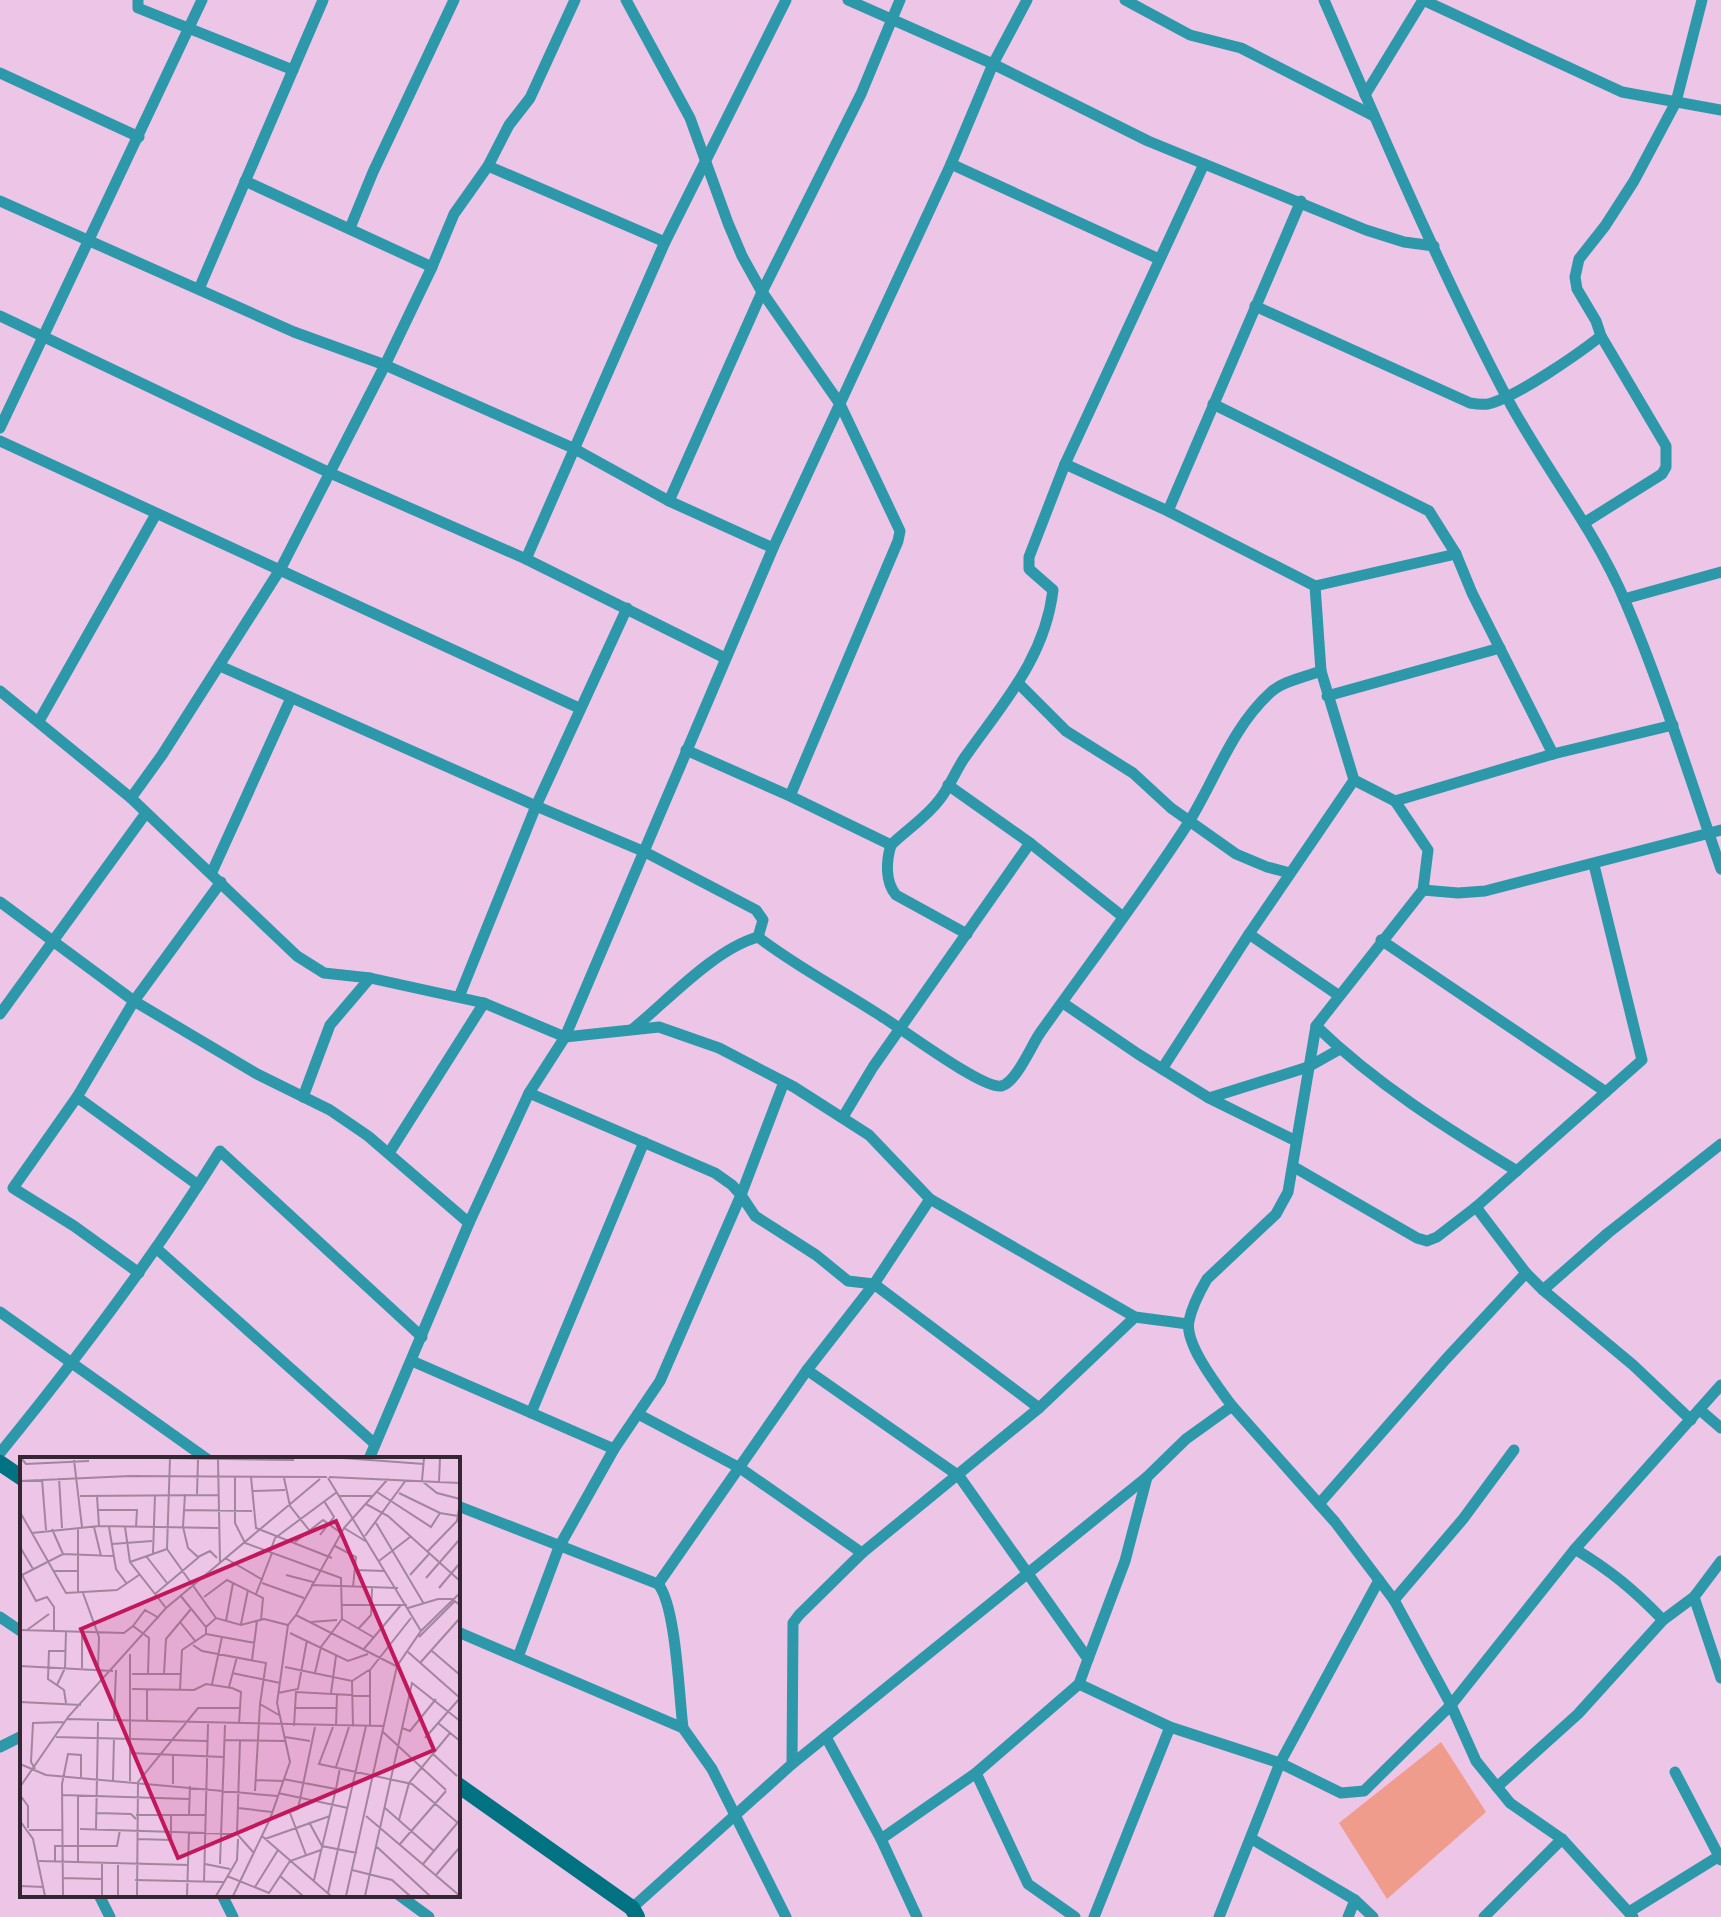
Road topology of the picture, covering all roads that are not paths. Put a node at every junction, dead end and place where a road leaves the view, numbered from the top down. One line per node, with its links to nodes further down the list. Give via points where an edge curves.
1 (138, 0): 16 (street, via 138,8)
2 (202, 0): 16 (street)
3 (323, 0): 18 (street)
4 (454, 0): 32 (street)
5 (575, 0): 28 (street, via 537,86)
6 (626, 0): 25 (street, via 690,118)
7 (786, 0): 25 (street)
8 (848, 0): 15 (street)
9 (900, 0): 15 (street)
10 (1027, 0): 17 (street)
11 (1125, 0): 23 (street, via 1190,35 1241,48)
12 (1324, 0): 20 (street)
13 (1423, 0): 20 (street); 21 (street, via 1622,92)
14 (1702, 0): 21 (street)
15 (891, 20): 17 (street); 39 (street, via 861,94)
16 (189, 29): 18 (street); 24 (street)
17 (993, 64): 26 (street); 27 (street)
18 (293, 70): 29 (street)
19 (0, 73): 24 (street)
20 (1365, 95): 23 (street)
21 (1676, 102): 22 (street); 43 (street, via 1634,181 1579,259 1577,289)
22 (1721, 110)
23 (1374, 116): 35 (street)
24 (139, 137): 33 (street)
25 (706, 163): 34 (street); 39 (street)
26 (951, 164): 36 (street); 46 (street)
27 (1204, 164): 31 (street); 36 (street)
28 (488, 166): 34 (street); 37 (street, via 454,214)
29 (245, 181): 32 (street); 38 (street)
30 (0, 201): 33 (street)
31 (1301, 201): 35 (street, via 1366,230); 40 (street)
32 (350, 228): 37 (street)
33 (90, 242): 38 (street); 42 (street)
34 (665, 242): 50 (street)
35 (1434, 246): 45 (street)
36 (1159, 259): 51 (street)
37 (432, 267): 44 (street)
38 (199, 289): 44 (street)
39 (762, 292): 46 (street); 53 (street)
40 (1255, 306): 45 (street, via 1470,403 1491,404); 47 (street)
41 (0, 316): 42 (street)
42 (45, 336): 48 (street); 52 (street)
43 (1601, 336): 45 (street); 56 (street, via 1666,446 1668,459 1662,474)
44 (385, 365): 50 (street); 52 (street)
45 (1507, 397): 56 (street)
46 (840, 404): 57 (street); 80 (street, via 900,536)
47 (1213, 404): 54 (street); 58 (street, via 1419,505 1434,516)
48 (0, 428)
49 (0, 441): 55 (street)
50 (573, 448): 53 (street); 59 (street)
51 (1065, 464): 54 (street); 69 (street, via 1027,566 1053,590 1037,647)
52 (330, 473): 59 (street); 60 (street)
53 (669, 501): 57 (street)
54 (1168, 511): 62 (street)
55 (156, 514): 60 (street); 74 (street)
56 (1584, 523): 63 (street)
57 (773, 548): 66 (street)
58 (1456, 554): 62 (street); 65 (street)
59 (526, 559): 64 (street)
60 (281, 568): 67 (street); 73 (street)
61 (1721, 572): 63 (street)
62 (1315, 586): 68 (street)
63 (1624, 599): 75 (street)
64 (627, 608): 66 (street); 73 (street)
65 (1500, 648): 71 (street); 77 (street)
66 (725, 658): 76 (street)
67 (220, 666): 72 (street); 81 (street)
68 (1321, 671): 71 (street); 85 (street, via 1274,689 1255,708)
69 (1019, 684): 79 (street); 85 (street, via 1066,731 1133,773)
70 (0, 693): 74 (street)
71 (1327, 696): 78 (street)
72 (291, 698): 83 (street); 92 (street)
73 (579, 708): 83 (street)
74 (39, 721): 81 (street)
75 (1673, 725): 77 (street); 86 (street)
76 (686, 750): 80 (street); 89 (street)
77 (1553, 754): 82 (street)
78 (1354, 780): 82 (street); 93 (street)
79 (948, 785): 87 (street); 88 (street, via 917,825)
80 (790, 796): 88 (street)
81 (131, 798): 84 (street)
82 (1395, 801): 95 (street, via 1428,850)
83 (536, 806): 89 (street); 105 (street)
84 (146, 813): 92 (street); 102 (street)
85 (1189, 821): 93 (street, via 1236,854); 97 (street)
86 (1715, 832): 90 (street); 91 (street)
87 (1030, 843): 97 (street); 98 (street)
88 (891, 845): 98 (street, via 890,888)
89 (645, 852): 100 (street, via 756,910 763,920); 113 (street)
90 (1594, 865): 95 (street, via 1485,891); 118 (street, via 1642,1060)
91 (1721, 869)
92 (212, 872): 94 (street)
93 (1290, 873): 99 (street)
94 (221, 882): 103 (street, via 313,968); 106 (street)
95 (1423, 890): 101 (street)
96 (0, 902): 102 (street)
97 (1122, 916): 108 (street)
98 (967, 934): 112 (street)
99 (1249, 934): 104 (street); 116 (street)
100 (758, 937): 111 (street, via 721,956); 112 (street)
101 (1381, 940): 104 (street); 118 (street)
102 (51, 941): 106 (street); 109 (street)
103 (370, 978): 105 (street); 121 (street, via 330,1025)
104 (1338, 995): 110 (street)
105 (459, 997): 107 (street)
106 (134, 1001): 120 (street); 121 (street)
107 (484, 1003): 113 (street); 127 (street)
108 (1063, 1003): 112 (street, via 1019,1068 998,1086); 116 (street)
109 (0, 1014)
110 (1316, 1026): 114 (street); 115 (street)
111 (634, 1029): 113 (street); 117 (street, via 667,1029 719,1048)
112 (902, 1029): 123 (street)
113 (565, 1037): 119 (street)
114 (1340, 1049): 115 (street); 129 (street, via 1409,1103)
115 (1308, 1067): 122 (street); 124 (street)
116 (1162, 1069): 122 (street)
117 (784, 1082): 123 (street); 133 (street)
118 (1606, 1092): 129 (street)
119 (529, 1093): 125 (street); 136 (street)
120 (77, 1097): 131 (street); 132 (street)
121 (303, 1097): 127 (street)
122 (1209, 1098): 124 (street)
123 (843, 1117): 134 (street, via 879,1143)
124 (1294, 1140): 128 (street)
125 (644, 1142): 133 (street, via 715,1173); 152 (street)
126 (1721, 1144): 141 (street)
127 (389, 1153): 136 (street)
128 (1294, 1167): 135 (street, via 1427,1241); 144 (street, via 1276,1214 1207,1279)
129 (1517, 1171): 135 (street)
130 (0, 1181): 132 (street)
131 (198, 1185): 137 (street); 145 (street, via 220,1151)
132 (13, 1188): 138 (street)
133 (741, 1195): 140 (street, via 755,1216 848,1281); 153 (street, via 671,1361)
134 (930, 1199): 140 (street); 143 (street)
135 (1476, 1207): 139 (street)
136 (469, 1223): 145 (street)
137 (156, 1248): 138 (street); 156 (street)
138 (139, 1273): 147 (street)
139 (1526, 1273): 141 (street); 167 (street)
140 (874, 1284): 148 (street); 151 (street)
141 (1543, 1290): 154 (street)
142 (0, 1312): 147 (street)
143 (1135, 1317): 144 (street); 151 (street)
144 (1188, 1324): 150 (street, via 1196,1350)
145 (422, 1337): 146 (street)
146 (412, 1361): 152 (street); 156 (street)
147 (74, 1362): 159 (street); 160 (street)
148 (807, 1370): 163 (street); 164 (street)
149 (1721, 1385): 154 (street)
150 (1232, 1406): 166 (street, via 1186,1439); 167 (street)
151 (1039, 1408): 164 (street)
152 (531, 1413): 157 (street)
153 (638, 1414): 157 (street); 163 (street)
154 (1696, 1415): 155 (street); 170 (street)
155 (1721, 1428)
156 (375, 1444): 161 (street)
157 (614, 1449): 169 (street)
158 (1514, 1450): 177 (street)
159 (0, 1453)
160 (204, 1457)
161 (370, 1457)
162 (0, 1463): 165 (street)
163 (740, 1468): 171 (street); 175 (street)
164 (959, 1476): 171 (street); 173 (street)
165 (20, 1477)
166 (1147, 1477): 173 (street); 183 (street, via 1125,1561)
167 (1319, 1504): 174 (street)
168 (460, 1507): 169 (street)
169 (559, 1547): 175 (street); 182 (street)
170 (1575, 1549): 179 (street, via 1631,1586); 186 (street)
171 (862, 1553): 193 (street, via 793,1623)
172 (1721, 1561): 176 (street)
173 (1028, 1573): 183 (street); 190 (street)
174 (1379, 1580): 177 (street); 192 (street)
175 (658, 1584): 188 (street, via 673,1625)
176 (1694, 1597): 179 (street); 184 (street)
177 (1394, 1600): 186 (street)
178 (0, 1617): 180 (street)
179 (1663, 1620): 197 (street, via 1578,1714)
180 (20, 1631)
181 (460, 1633): 182 (street)
182 (518, 1657): 188 (street)
183 (1088, 1659): 185 (street)
184 (1721, 1678)
185 (1079, 1684): 187 (street); 195 (street)
186 (1451, 1705): 192 (street, via 1364,1791 1341,1793); 197 (street, via 1476,1761)
187 (1170, 1727): 192 (street); 215 (street)
188 (683, 1728): 198 (street)
189 (20, 1737): 191 (street)
190 (826, 1737): 193 (street); 199 (street)
191 (0, 1747)
192 (1280, 1763): 200 (street)
193 (792, 1764): 198 (street)
194 (1675, 1772): 202 (street)
195 (976, 1773): 199 (street); 214 (street, via 1028,1884)
196 (460, 1786): 207 (street)
197 (1497, 1787): 201 (street, via 1510,1803)
198 (735, 1812): 207 (street); 212 (street)
199 (881, 1839): 213 (street)
200 (1252, 1839): 206 (street); 216 (street)
201 (1562, 1839): 208 (street); 219 (street)
202 (1721, 1857): 208 (street)
203 (100, 1897): 209 (street)
204 (223, 1897): 210 (street)
205 (402, 1897): 211 (street)
206 (1355, 1900): 217 (street); 218 (street)
207 (634, 1912)
208 (1631, 1915)
209 (110, 1917)
210 (233, 1917)
211 (429, 1917)
212 (786, 1917)
213 (917, 1917)
214 (1075, 1917)
215 (1094, 1917)
216 (1219, 1917)
217 (1348, 1917)
218 (1373, 1917)
219 (1484, 1917)

